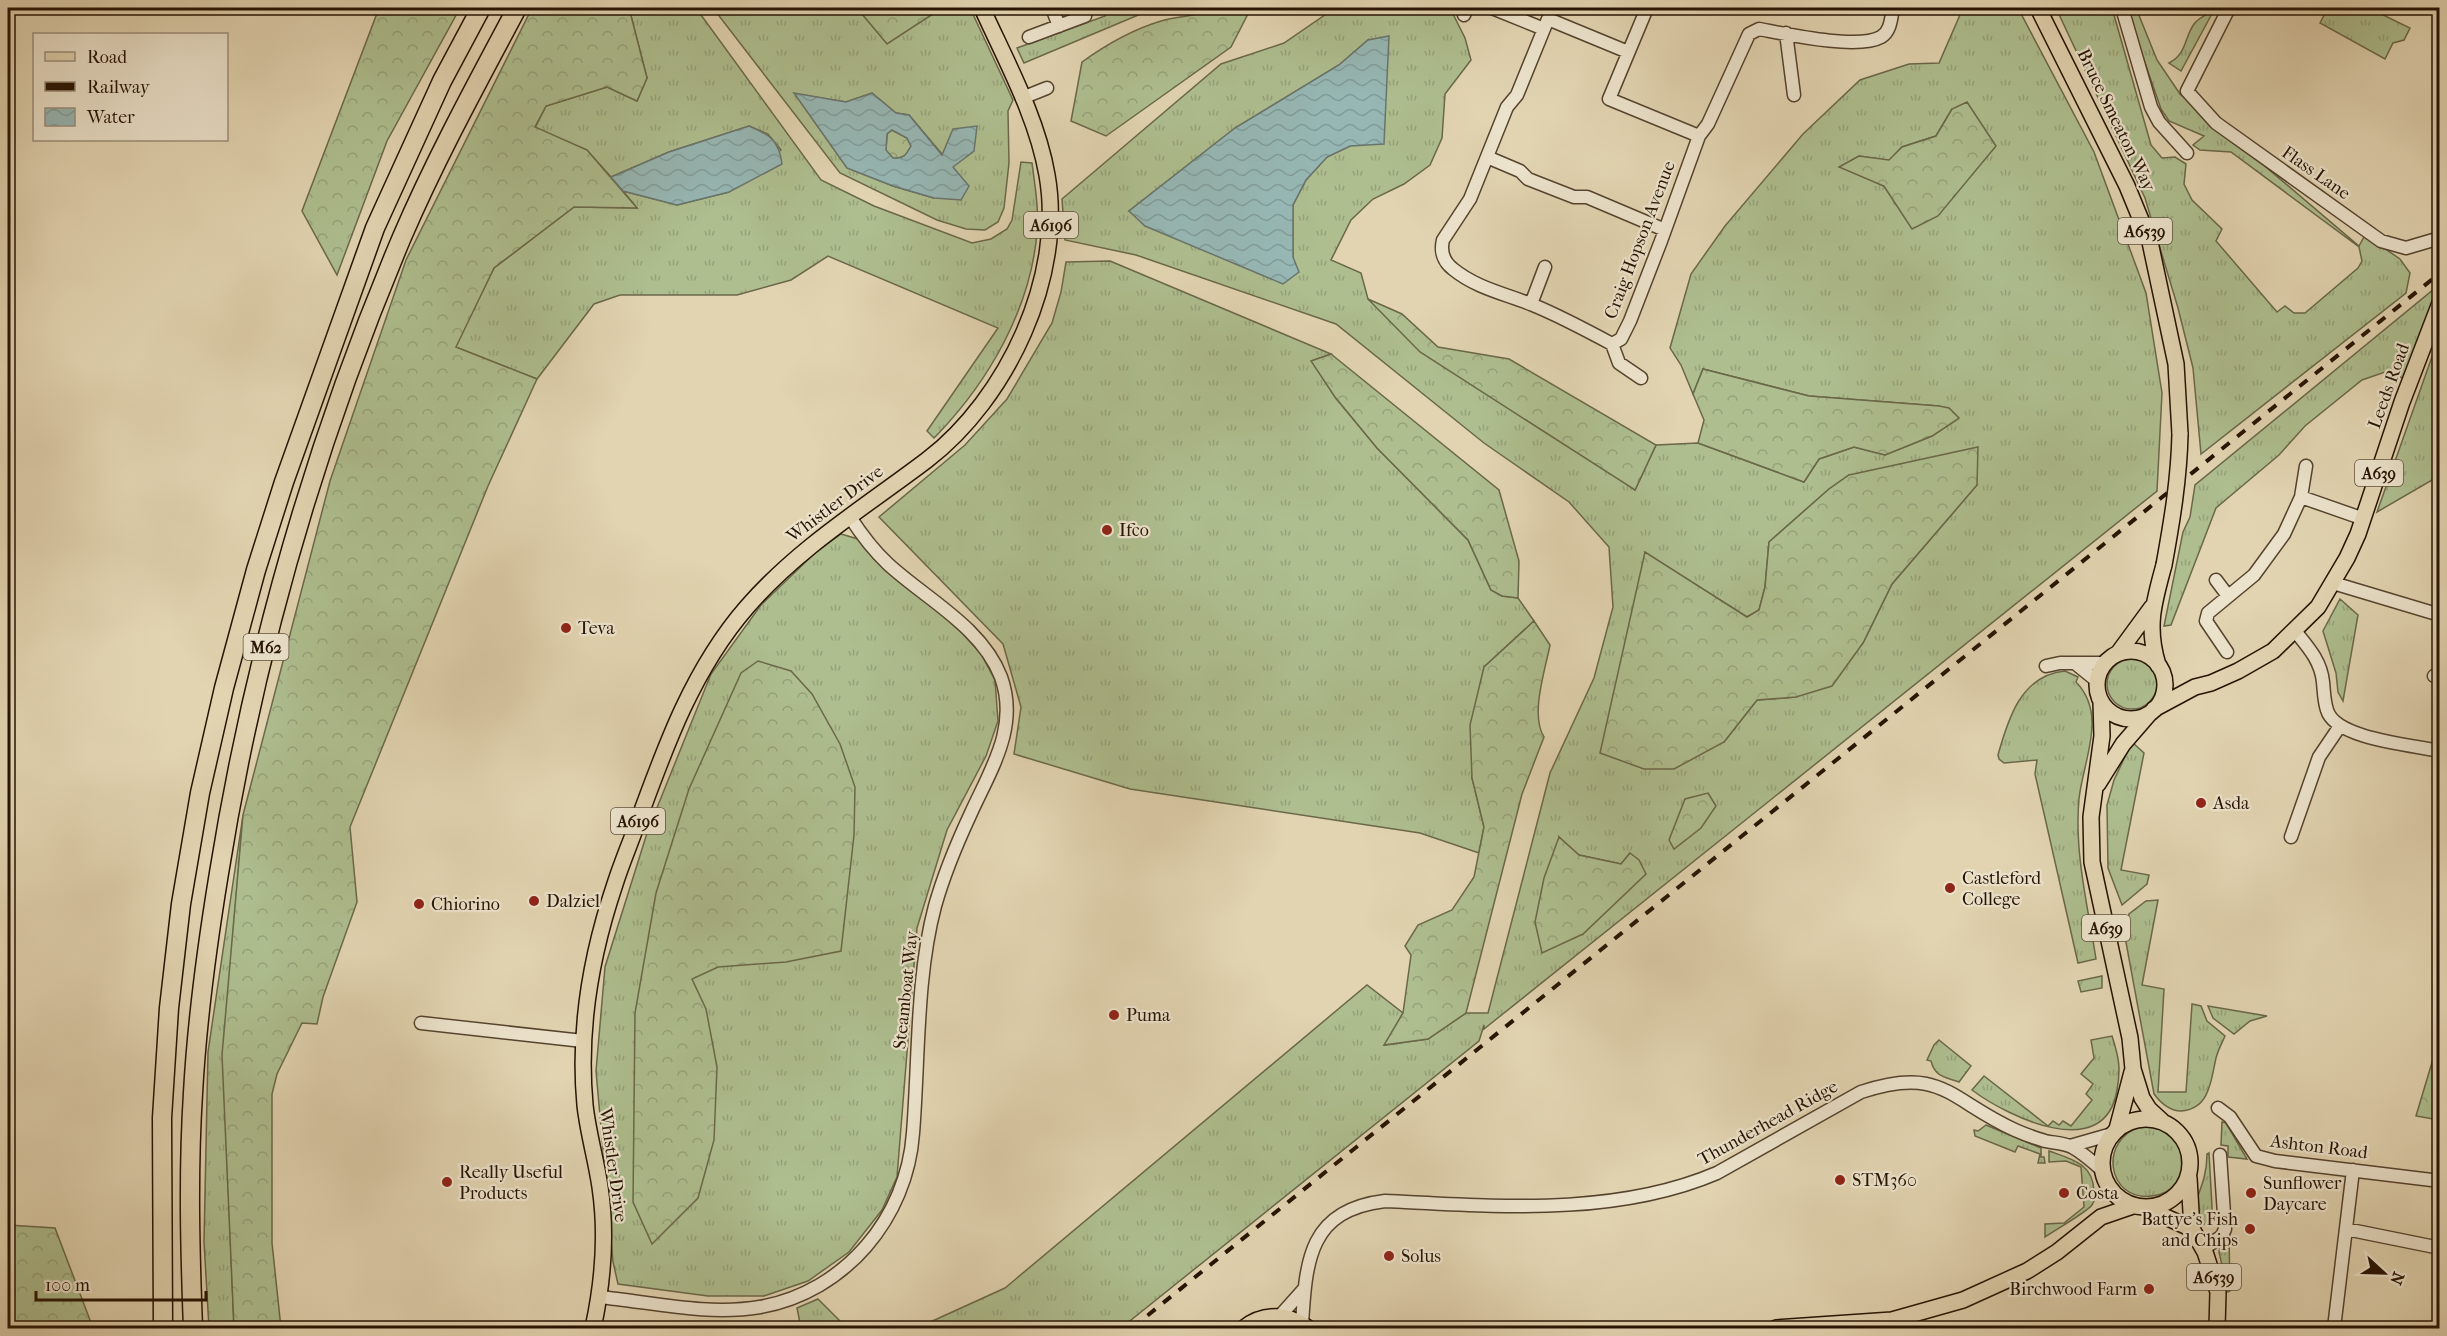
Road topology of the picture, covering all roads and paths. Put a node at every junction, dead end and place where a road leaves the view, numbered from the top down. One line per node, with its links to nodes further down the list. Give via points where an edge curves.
1 (481, 8): 76 (highway, M62, via 442,81 375,228 277,504 224,688 200,793 169,1008 162,1118)
2 (517, 8): 77 (highway, M62, via 402,237 354,361 306,499 254,695 229,809 199,1021 189,1167)
3 (982, 8): 19 (main road, Whistler Drive / A6196)
4 (1052, 8): 12 (street)
5 (1492, 8): 13 (street)
6 (1647, 8): 16 (street)
7 (1893, 8): 14 (street, Craig Hopson Avenue, via 1890,26 1874,39 1855,43)
8 (2038, 8): 37 (main road, Bruce Smeaton Way / A6539, bridge, via 2127,186 2150,242 2176,364 2180,434 2176,501)
9 (2122, 8): 21 (street, Bruce Smeaton Way, via 2151,107)
10 (2229, 8): 24 (street, Flass Lane, via 2187,91 2216,123 2381,241 2406,248)
11 (1085, 16): 12 (street)
12 (1059, 26): 15 (street)
13 (1544, 29): 16 (street, via 1548,19); 22 (street, Craig Hopson Avenue)
14 (1786, 33): 18 (street); 20 (street, Craig Hopson Avenue, via 1759,29 1749,34)
15 (1029, 37)
16 (1628, 52): 20 (street, via 1609,99)
17 (1047, 88): 19 (street)
18 (1794, 95)
19 (1022, 98): 32 (main road, Whistler Drive / A6196, via 1039,142 1051,205 1045,262 1025,327 988,398 959,432)
20 (1699, 136): 23 (street, Craig Hopson Avenue)
21 (2187, 153)
22 (1487, 158): 23 (street, via 1520,171 1528,179 1575,197 1587,197); 27 (street, Craig Hopson Avenue, via 1464,212 1443,240 1442,255 1451,268 1482,287)
23 (1665, 231): 28 (street, Craig Hopson Avenue, via 1630,321 1621,339)
24 (2439, 238)
25 (1545, 267): 27 (street)
26 (2439, 303): 33 (main road, Leeds Road / A639)
27 (1531, 304): 28 (street, Craig Hopson Avenue)
28 (1612, 344): 29 (street, via 1619,363)
29 (1641, 378)
30 (2306, 466): 31 (street)
31 (2301, 497): 33 (street); 36 (street, via 2284,534 2254,574)
32 (850, 517): 55 (main road, Whistler Drive / A6196, via 807,548 748,605 710,657 688,697 615,883 591,969); 73 (street, Steamboat Way, via 887,563 981,643 1001,677 1008,712 997,761 951,856 934,908 921,999 913,1134 904,1182 884,1223 847,1267 789,1299 730,1310)
33 (2364, 519): 35 (main road, Leeds Road / A639)
34 (2216, 580): 36 (street)
35 (2333, 583): 38 (street); 39 (main road, Leeds Road / A639, via 2318,607)
36 (2228, 596): 41 (street, via 2208,613 2206,621)
37 (2152, 607): 40 (main road, Bruce Smeaton Way / A6539); 45 (main road, Bruce Smeaton Way / A6539, via 2152,646)
38 (2439, 615)
39 (2295, 631): 47 (main road, Leeds Road / A639, via 2273,651 2238,671); 50 (street, via 2316,656 2327,712)
40 (2119, 652): 42 (main road); 45 (main road, via 2142,652)
41 (2227, 652)
42 (2104, 663): 43 (street); 46 (main road)
43 (2075, 664): 44 (street); 46 (street)
44 (2046, 666)
45 (2160, 667): 47 (main road, via 2173,680); 49 (main road, A639, via 2164,690)
46 (2097, 681): 48 (main road, A639)
47 (2195, 687): 49 (main road, Leeds Road / A639)
48 (2101, 701): 49 (main road, Leeds Road / A639, via 2115,715 2129,719); 52 (main road, A639)
49 (2151, 711): 52 (main road, A639, via 2123,744)
50 (2340, 726): 51 (street, via 2354,733); 53 (street, via 2319,757)
51 (2438, 746)
52 (2096, 787): 56 (main road, A639, via 2091,817 2092,862 2130,1038)
53 (2290, 837)
54 (421, 1023): 55 (street)
55 (584, 1041): 73 (main road, Whistler Drive / A6196, via 585,1106 603,1224)
56 (2133, 1069): 58 (main road, A639, via 2142,1098); 59 (main road, A639)
57 (2218, 1108): 62 (street, Ashton Road, via 2230,1117 2256,1156)
58 (2162, 1121): 59 (main road, via 2139,1119); 63 (main road, via 2184,1140 2190,1157)
59 (2115, 1131): 60 (street); 64 (main road, via 2105,1144)
60 (2070, 1146): 64 (street, Thunderhead Ridge); 72 (street, Thunderhead Ridge, via 2016,1131 1948,1090 1906,1081 1886,1084 1861,1092 1717,1173 1647,1196 1538,1204 1365,1204 1333,1219 1320,1234)
61 (2220, 1155): 71 (street, via 2226,1226 2222,1236)
62 (2353, 1170): 65 (street, Ashton Road); 69 (street)
63 (2189, 1175): 66 (main road, via 2173,1198 2160,1205); 68 (main road, A6539)
64 (2104, 1176): 66 (main road, via 2112,1192); 67 (main road)
65 (2439, 1181)
66 (2139, 1207): 67 (main road); 68 (main road)
67 (2101, 1217): 80 (main road, via 2027,1271 1963,1300 1892,1320)
68 (2192, 1229): 71 (main road, A6539)
69 (2346, 1229): 70 (street); 82 (street)
70 (2439, 1248)
71 (2203, 1249): 81 (main road, A6539, via 2218,1292)
72 (1304, 1289): 74 (street, Thunderhead Ridge); 75 (street, Thunderhead Ridge)
73 (600, 1297): 78 (main road, Whistler Drive / A6196)
74 (1279, 1317): 75 (main road); 79 (main road, via 1265,1318)
75 (1305, 1326)
76 (163, 1329)
77 (193, 1329)
78 (594, 1329)
79 (1244, 1329)
80 (1776, 1329)
81 (2217, 1329)
82 (2334, 1329)

